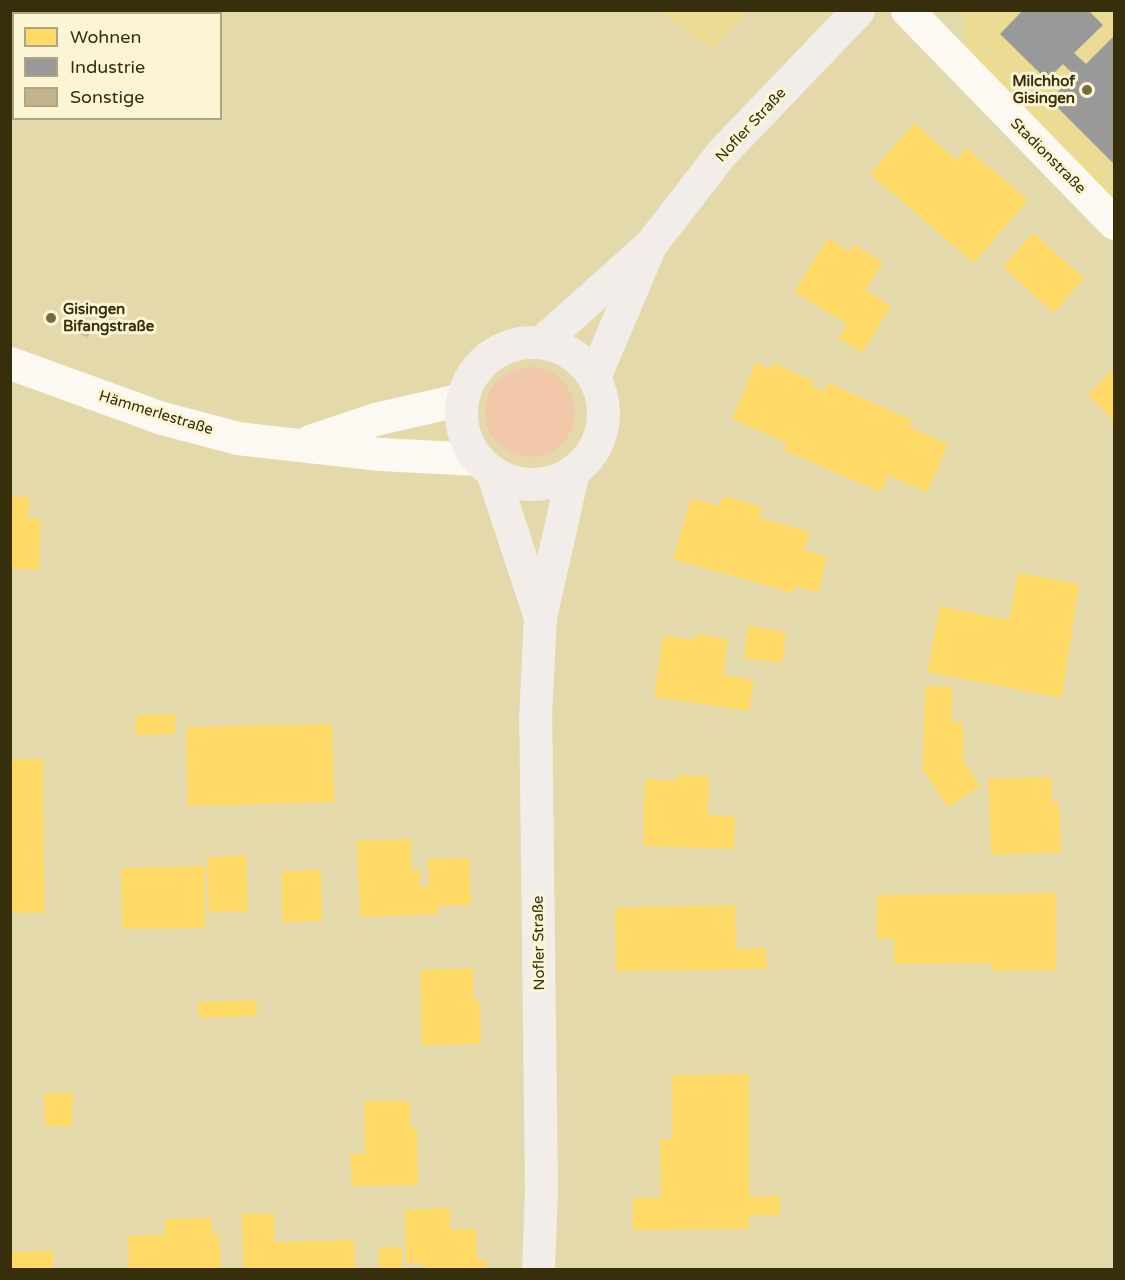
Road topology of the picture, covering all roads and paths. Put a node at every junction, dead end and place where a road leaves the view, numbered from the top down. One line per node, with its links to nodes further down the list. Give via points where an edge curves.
1 (858, 10): 4 (main road, Nofler Straße, via 723,151)
2 (907, 10): 3 (street, Stadionstraße)
3 (1114, 223)
4 (650, 245): 5 (main road, Nofler Straße); 7 (main road, Nofler Straße)
5 (541, 342): 7 (main road, Nofler Straße, via 571,354); 8 (main road, Nofler Straße, via 506,346 490,355 468,382)
6 (10, 363): 9 (street, Hämmerlestraße, via 162,418 237,438)
7 (594, 377): 11 (main road, Nofler Straße, via 602,397 601,430 598,440)
8 (462, 399): 9 (street, Hämmerlestraße, via 375,419); 10 (main road, Nofler Straße, via 463,431)
9 (305, 443): 10 (street, Hämmerlestraße)
10 (485, 465): 11 (main road, via 524,484 558,480); 12 (main road, Nofler Straße)
11 (573, 471): 12 (main road, Nofler Straße)
12 (540, 617): 13 (main road, Nofler Straße, via 535,718 541,1190)
13 (538, 1269)

